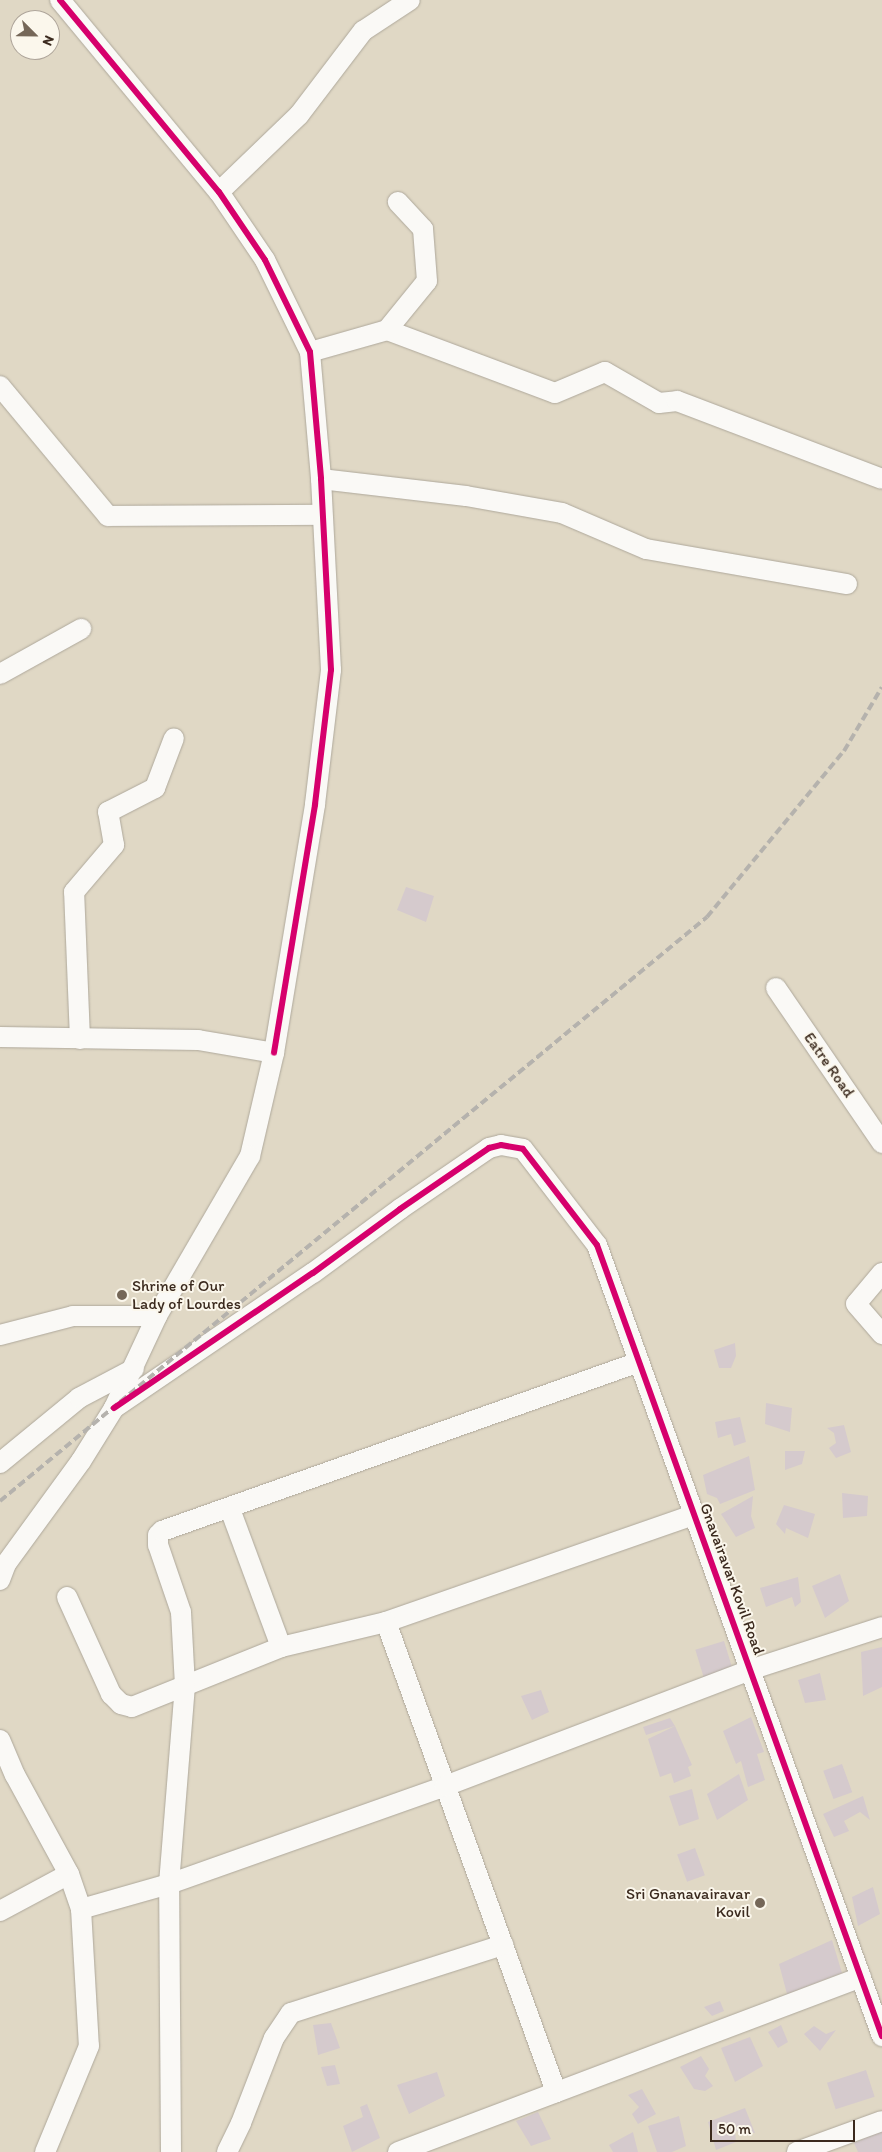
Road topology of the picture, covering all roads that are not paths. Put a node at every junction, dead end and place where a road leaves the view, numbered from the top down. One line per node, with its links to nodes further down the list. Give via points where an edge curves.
1 (60, 0): 3 (street)
2 (410, 0): 3 (street, via 363,31 298,115)
3 (219, 192): 6 (street, via 265,260)
4 (398, 202): 5 (street, via 423,229 427,282)
5 (387, 330): 6 (street); 9 (street, via 555,393 604,372 659,403 677,401)
6 (310, 352): 8 (street)
7 (0, 386): 10 (street, via 108,516)
8 (321, 479): 10 (street); 11 (street, via 466,496 562,513 646,549)
9 (882, 479)
10 (322, 515): 18 (street, via 331,670 315,804)
11 (847, 584)
12 (81, 629): 13 (street)
13 (0, 674)
14 (174, 738): 16 (street, via 156,788 108,812 114,845 74,892)
15 (776, 988): 19 (street, Eatre Road)
16 (80, 1039): 17 (street); 18 (street, via 198,1040)
17 (2, 1043)
18 (274, 1053): 21 (street, via 250,1156)
19 (882, 1143)
20 (882, 1274): 22 (street, via 856,1304)
21 (157, 1316): 23 (street, via 73,1316); 25 (street)
22 (882, 1334)
23 (0, 1335)
24 (638, 1362): 26 (street, Gnavairavar Kovil Road, via 597,1245 523,1149 501,1145 489,1148); 28 (street); 29 (street, Gnavairavar Kovil Road)
25 (134, 1369): 26 (street); 27 (street, via 79,1398)
26 (114, 1408): 30 (street, via 81,1461 6,1564)
27 (0, 1463)
28 (230, 1509): 34 (street); 36 (street, via 158,1535 158,1545 181,1612)
29 (694, 1515): 32 (street); 35 (street, Gnavairavar Kovil Road)
30 (0, 1580)
31 (67, 1597): 36 (street, via 111,1694 121,1704 132,1707)
32 (386, 1622): 34 (street); 38 (street)
33 (882, 1627): 35 (street)
34 (281, 1647): 36 (street)
35 (750, 1670): 38 (street); 44 (street, Gnavairavar Kovil Road)
36 (185, 1686): 40 (street)
37 (0, 1740): 39 (street, via 15,1775)
38 (445, 1786): 40 (street); 43 (street)
39 (69, 1874): 41 (street); 42 (street)
40 (169, 1884): 41 (street); 49 (street)
41 (81, 1909): 48 (street, via 88,2046)
42 (0, 1912)
43 (503, 1945): 46 (street); 50 (street, via 291,2013 274,2038 241,2123)
44 (861, 1977): 45 (street, Gnavairavar Kovil Road); 46 (street)
45 (882, 2036)
46 (556, 2092): 51 (street)
47 (882, 2121): 52 (street)
48 (45, 2152)
49 (172, 2152)
50 (226, 2152)
51 (398, 2152)
52 (797, 2152)

